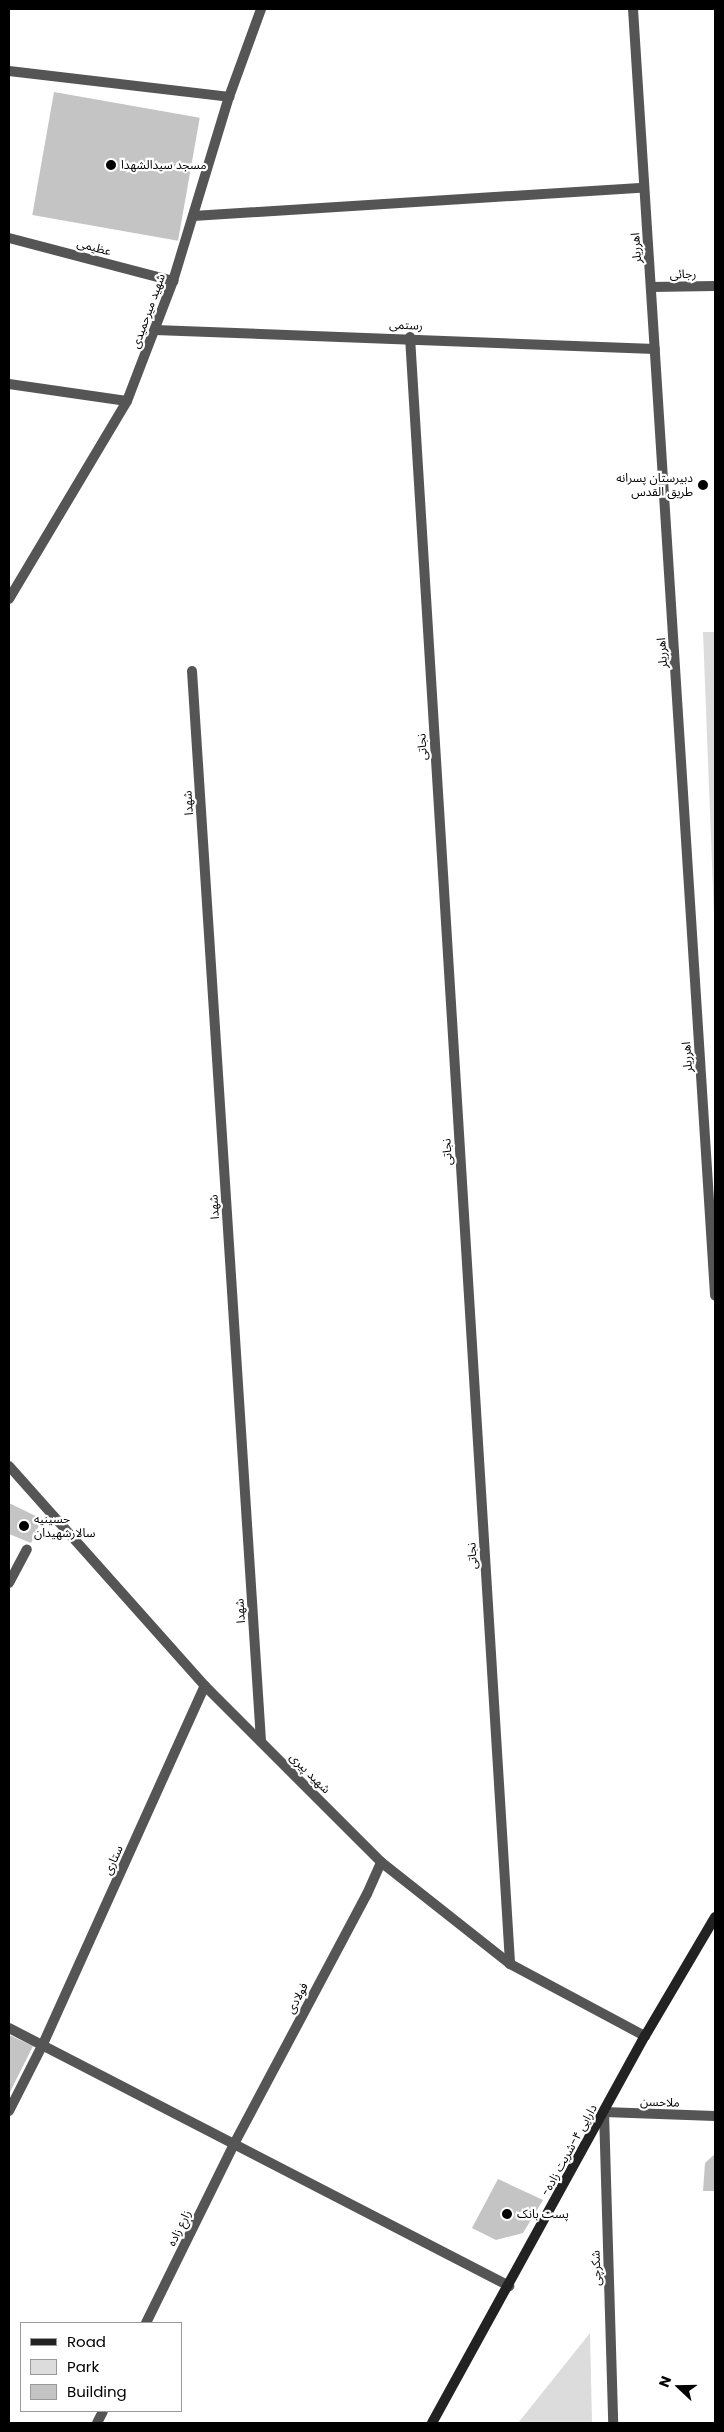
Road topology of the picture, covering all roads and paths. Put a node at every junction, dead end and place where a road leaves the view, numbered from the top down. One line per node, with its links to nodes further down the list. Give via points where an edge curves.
1 (261, 9): 4 (street, شهید میرحمیدی)
2 (633, 9): 5 (street, اهرریلر)
3 (9, 71): 4 (street)
4 (229, 97): 6 (street, شهید میرحمیدی)
5 (644, 188): 6 (street); 10 (street, اهرریلر)
6 (193, 216): 8 (street, شهید میرحمیدی)
7 (9, 238): 8 (street, عظیمی)
8 (173, 281): 11 (street, شهید میرحمیدی)
9 (715, 286): 10 (street, رجائی)
10 (651, 287): 13 (street, اهرریلر)
11 (155, 330): 12 (street, رستمی); 15 (street, شهید میرحمیدی)
12 (410, 337): 13 (street, رستمی); 27 (street, نجاتی)
13 (655, 349): 18 (street, اهرریلر)
14 (9, 384): 15 (street)
15 (127, 401): 16 (street, شهید میرحمیدی)
16 (9, 598)
17 (192, 671): 24 (street, شهدا)
18 (713, 1212): 19 (street, اهرریلر)
19 (715, 1295)
20 (9, 1466): 23 (street, شهید پیری)
21 (27, 1549): 22 (street)
22 (9, 1583)
23 (205, 1686): 24 (street, شهید پیری); 30 (street, ستاری)
24 (261, 1742): 25 (street, شهید پیری)
25 (381, 1862): 27 (street, شهید پیری); 34 (street, فولادی)
26 (715, 1917): 29 (main road, -دارایی ۴-شربت زاده)
27 (510, 1964): 29 (street, شهید پیری)
28 (9, 2028): 30 (street)
29 (645, 2036): 32 (main road, -دارایی ۴-شربت زاده)
30 (43, 2044): 31 (street, ستاری); 34 (street)
31 (9, 2111)
32 (604, 2112): 33 (street, ملاحسن); 35 (main road, -دارایی ۴-شربت زاده); 38 (street, شکرچی)
33 (715, 2116)
34 (234, 2144): 35 (street); 36 (street, زارع زاده)
35 (509, 2286): 37 (main road, -دارایی ۴-شربت زاده)
36 (146, 2322)
37 (432, 2423)
38 (613, 2423)

